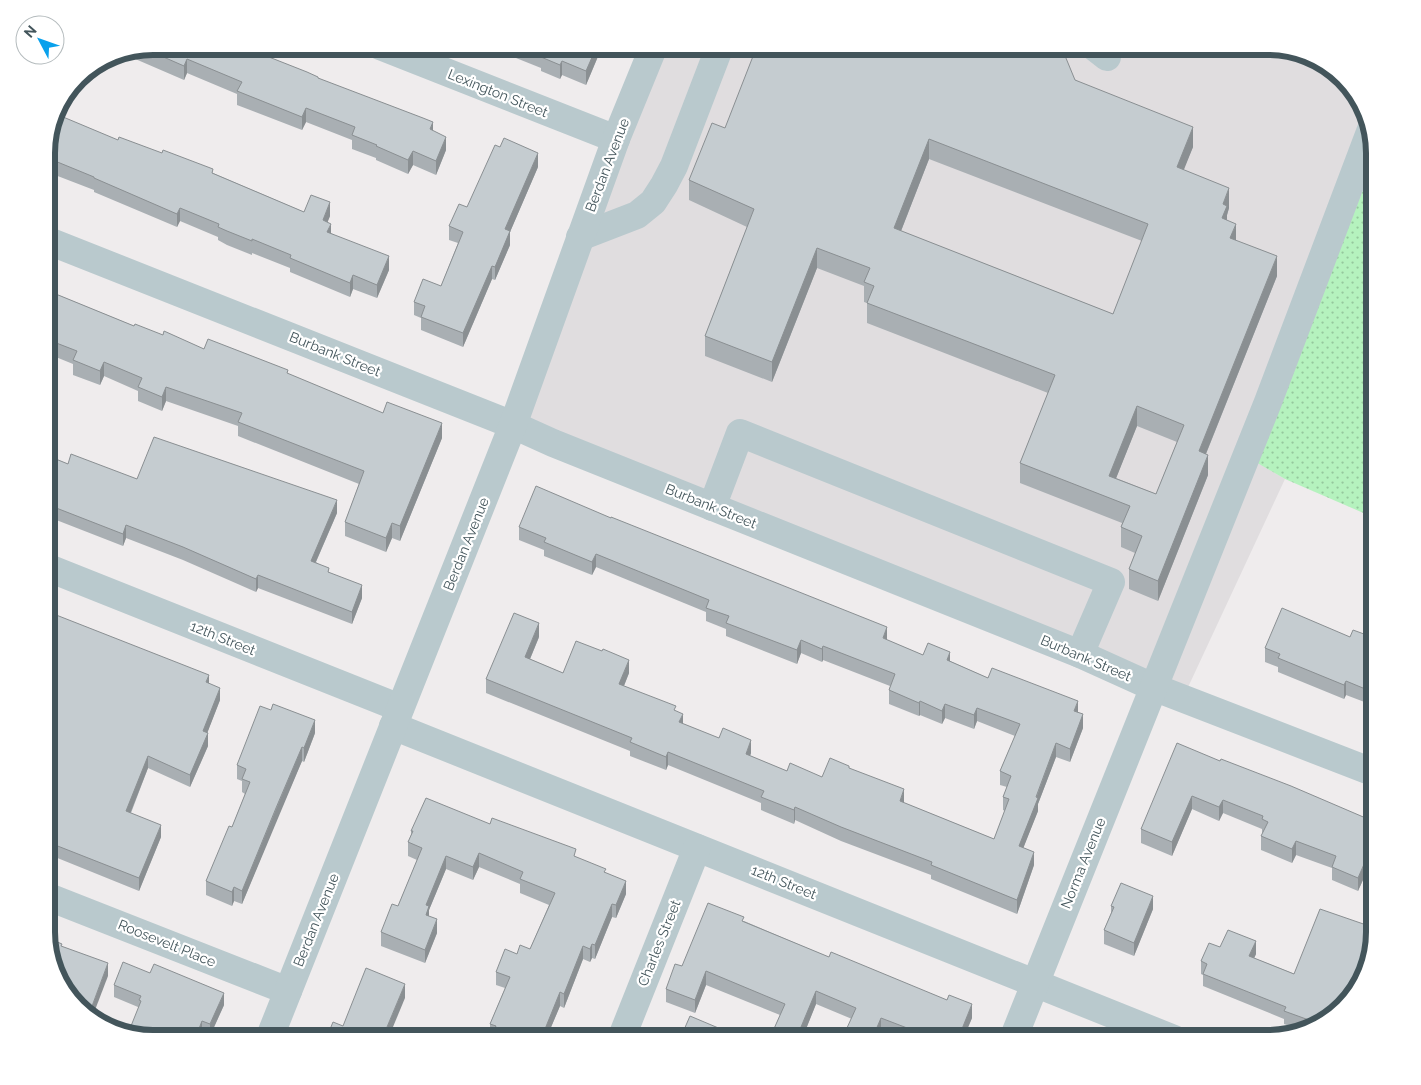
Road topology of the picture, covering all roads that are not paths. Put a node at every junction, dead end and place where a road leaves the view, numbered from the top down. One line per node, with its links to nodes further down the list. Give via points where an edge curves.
1 (403, 55): 4 (street, Lexington Street)
2 (650, 55): 4 (street, Berdan Avenue)
3 (717, 55): 6 (street, via 674,166 653,202 636,215)
4 (616, 140): 6 (street, Berdan Avenue)
5 (1366, 144): 12 (street, Norma Avenue, via 1268,402)
6 (580, 237): 8 (street, Berdan Avenue)
7 (55, 244): 8 (street, Burbank Street)
8 (513, 425): 9 (street, Burbank Street); 13 (street, Berdan Avenue)
9 (712, 507): 11 (street, Burbank Street); 11 (street, via 740,433 1112,582)
10 (55, 571): 13 (street, 12th Street)
11 (1080, 654): 12 (street, Burbank Street)
12 (1153, 687): 14 (street, Burbank Street); 17 (street, Norma Avenue)
13 (397, 717): 15 (street, 12th Street); 18 (street, Berdan Avenue)
14 (1366, 770)
15 (697, 848): 17 (street, 12th Street); 20 (street, Charles Street)
16 (55, 900): 18 (street, Roosevelt Place)
17 (1035, 983): 21 (street, Norma Avenue); 22 (street, 12th Street)
18 (288, 991): 19 (street, Berdan Avenue)
19 (273, 1030)
20 (625, 1030)
21 (1017, 1030)
22 (1152, 1030)

